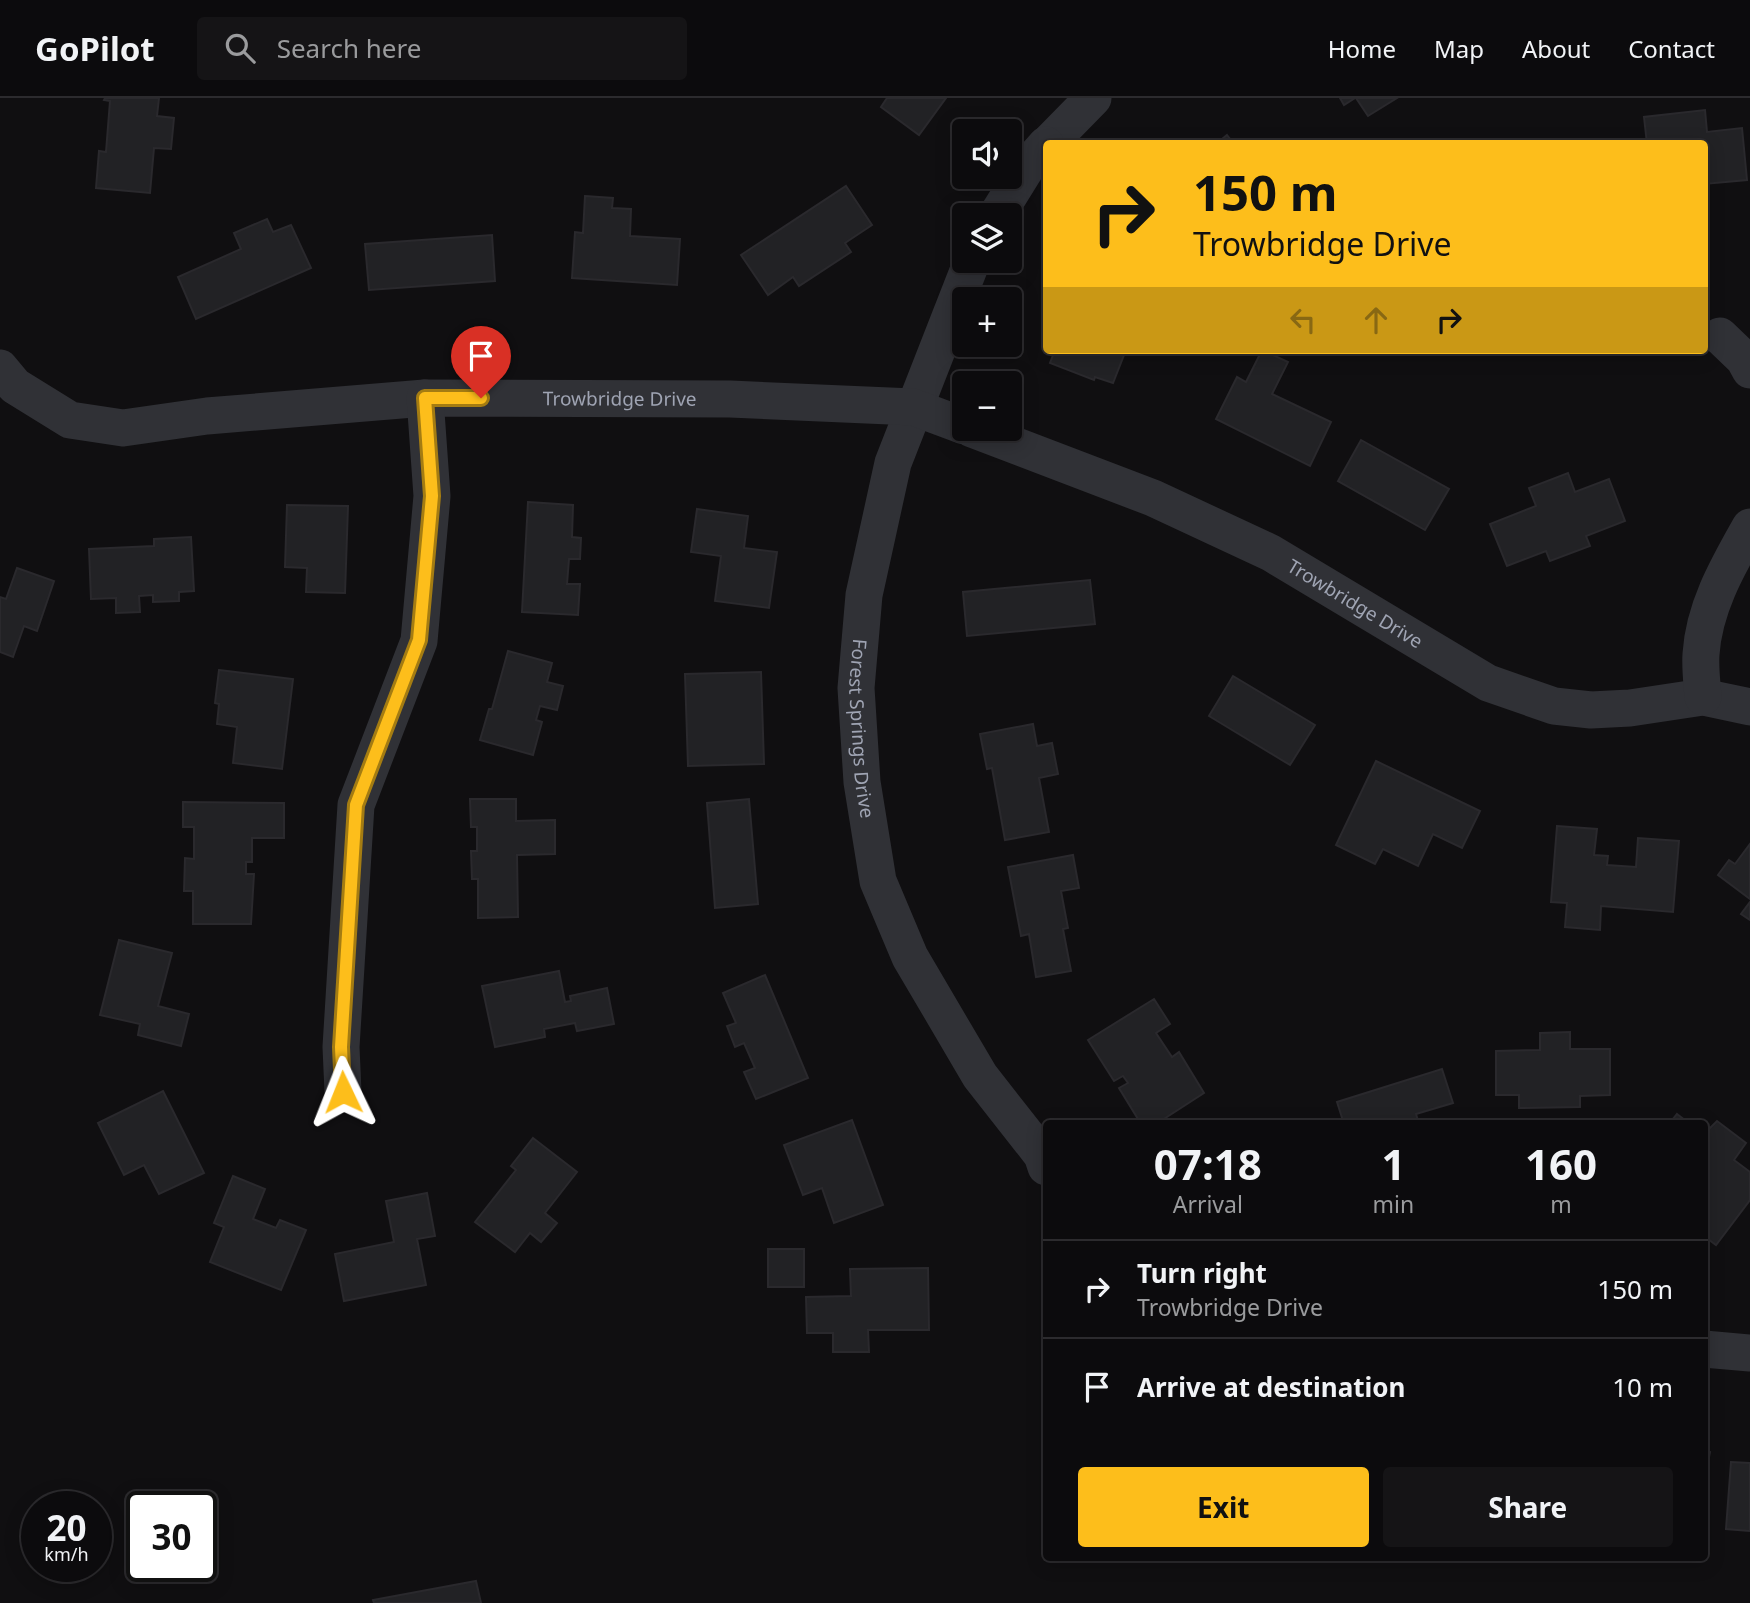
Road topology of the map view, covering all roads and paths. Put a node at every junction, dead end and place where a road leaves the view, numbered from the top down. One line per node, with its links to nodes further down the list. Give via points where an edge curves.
1 (1093, 98): 2 (street)
2 (1051, 140)
3 (1043, 148): 4 (street)
4 (1004, 203)
5 (967, 273): 10 (street, Forest Springs Drive)
6 (1720, 336): 8 (street)
7 (0, 368): 9 (street, Trowbridge Drive, via 15,386 70,420 123,428 207,416)
8 (1750, 369)
9 (425, 398): 10 (street, Trowbridge Drive, via 730,399); 16 (street, via 432,496 419,640 356,805 341,1047)
10 (914, 407): 11 (street, Trowbridge Drive); 17 (street, Forest Springs Drive, via 893,463 864,595 856,688 862,782 878,881 910,957 980,1076)
11 (952, 421)
12 (1004, 441): 14 (street, Trowbridge Drive, via 1141,493 1271,553 1488,682 1554,706 1591,710)
13 (1750, 527): 14 (street, via 1719,581 1701,653)
14 (1703, 697): 15 (street, Trowbridge Drive)
15 (1750, 707)
16 (343, 1092)
17 (1043, 1158)
18 (1708, 1349): 19 (street)
19 (1750, 1353)

